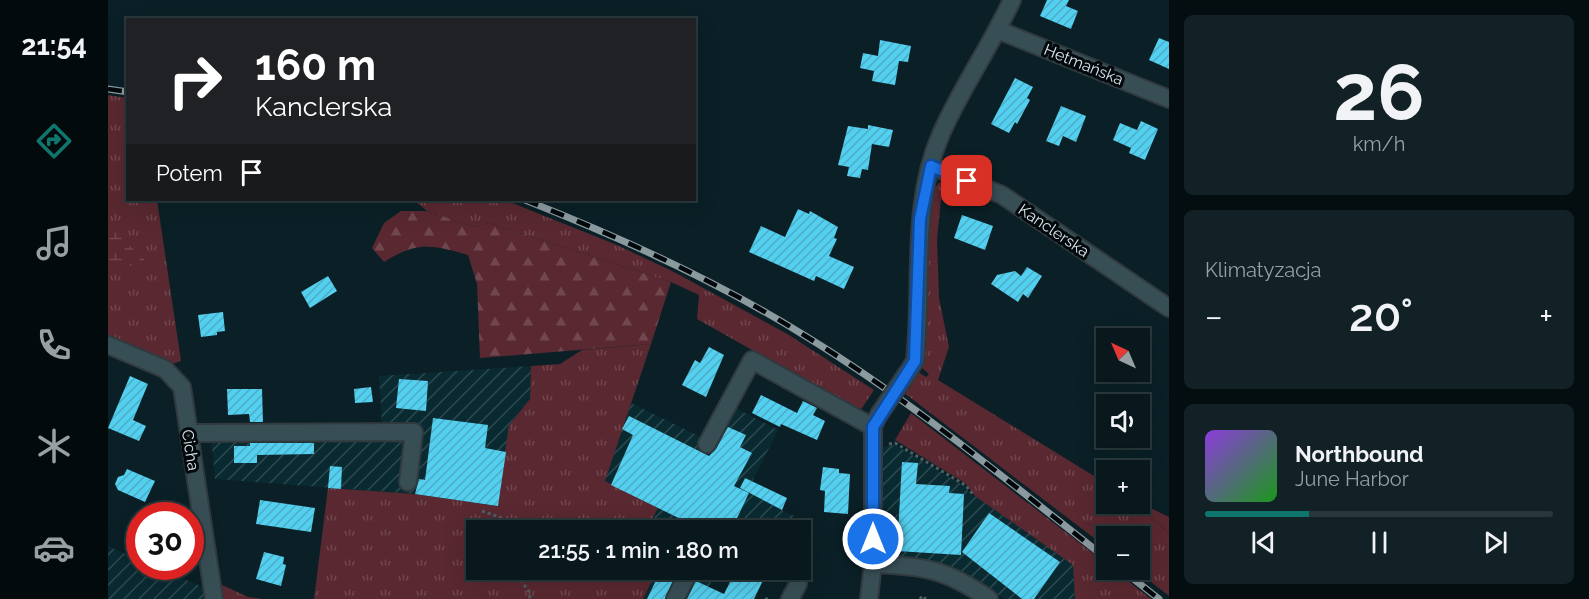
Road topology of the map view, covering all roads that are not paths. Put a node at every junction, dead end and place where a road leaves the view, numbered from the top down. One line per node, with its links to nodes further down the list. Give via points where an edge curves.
1 (1012, 0): 2 (street)
2 (998, 30): 3 (street, Hetmańska); 4 (street, via 941,134)
3 (1169, 99)
4 (931, 166): 5 (street, Kanclerska, via 1002,195); 7 (street, bridge, via 920,219 915,361)
5 (1169, 308)
6 (108, 345): 8 (street, Cicha, via 175,377 182,387)
7 (876, 422): 9 (street, via 752,360); 11 (street)
8 (189, 433): 10 (street, via 414,432); 14 (street, Cicha)
9 (707, 444)
10 (408, 482)
11 (873, 564): 17 (street); 18 (street, via 919,566 961,580)
12 (685, 580): 15 (street)
13 (798, 584): 16 (street)
14 (214, 599)
15 (675, 599)
16 (790, 599)
17 (869, 599)
18 (989, 599)

